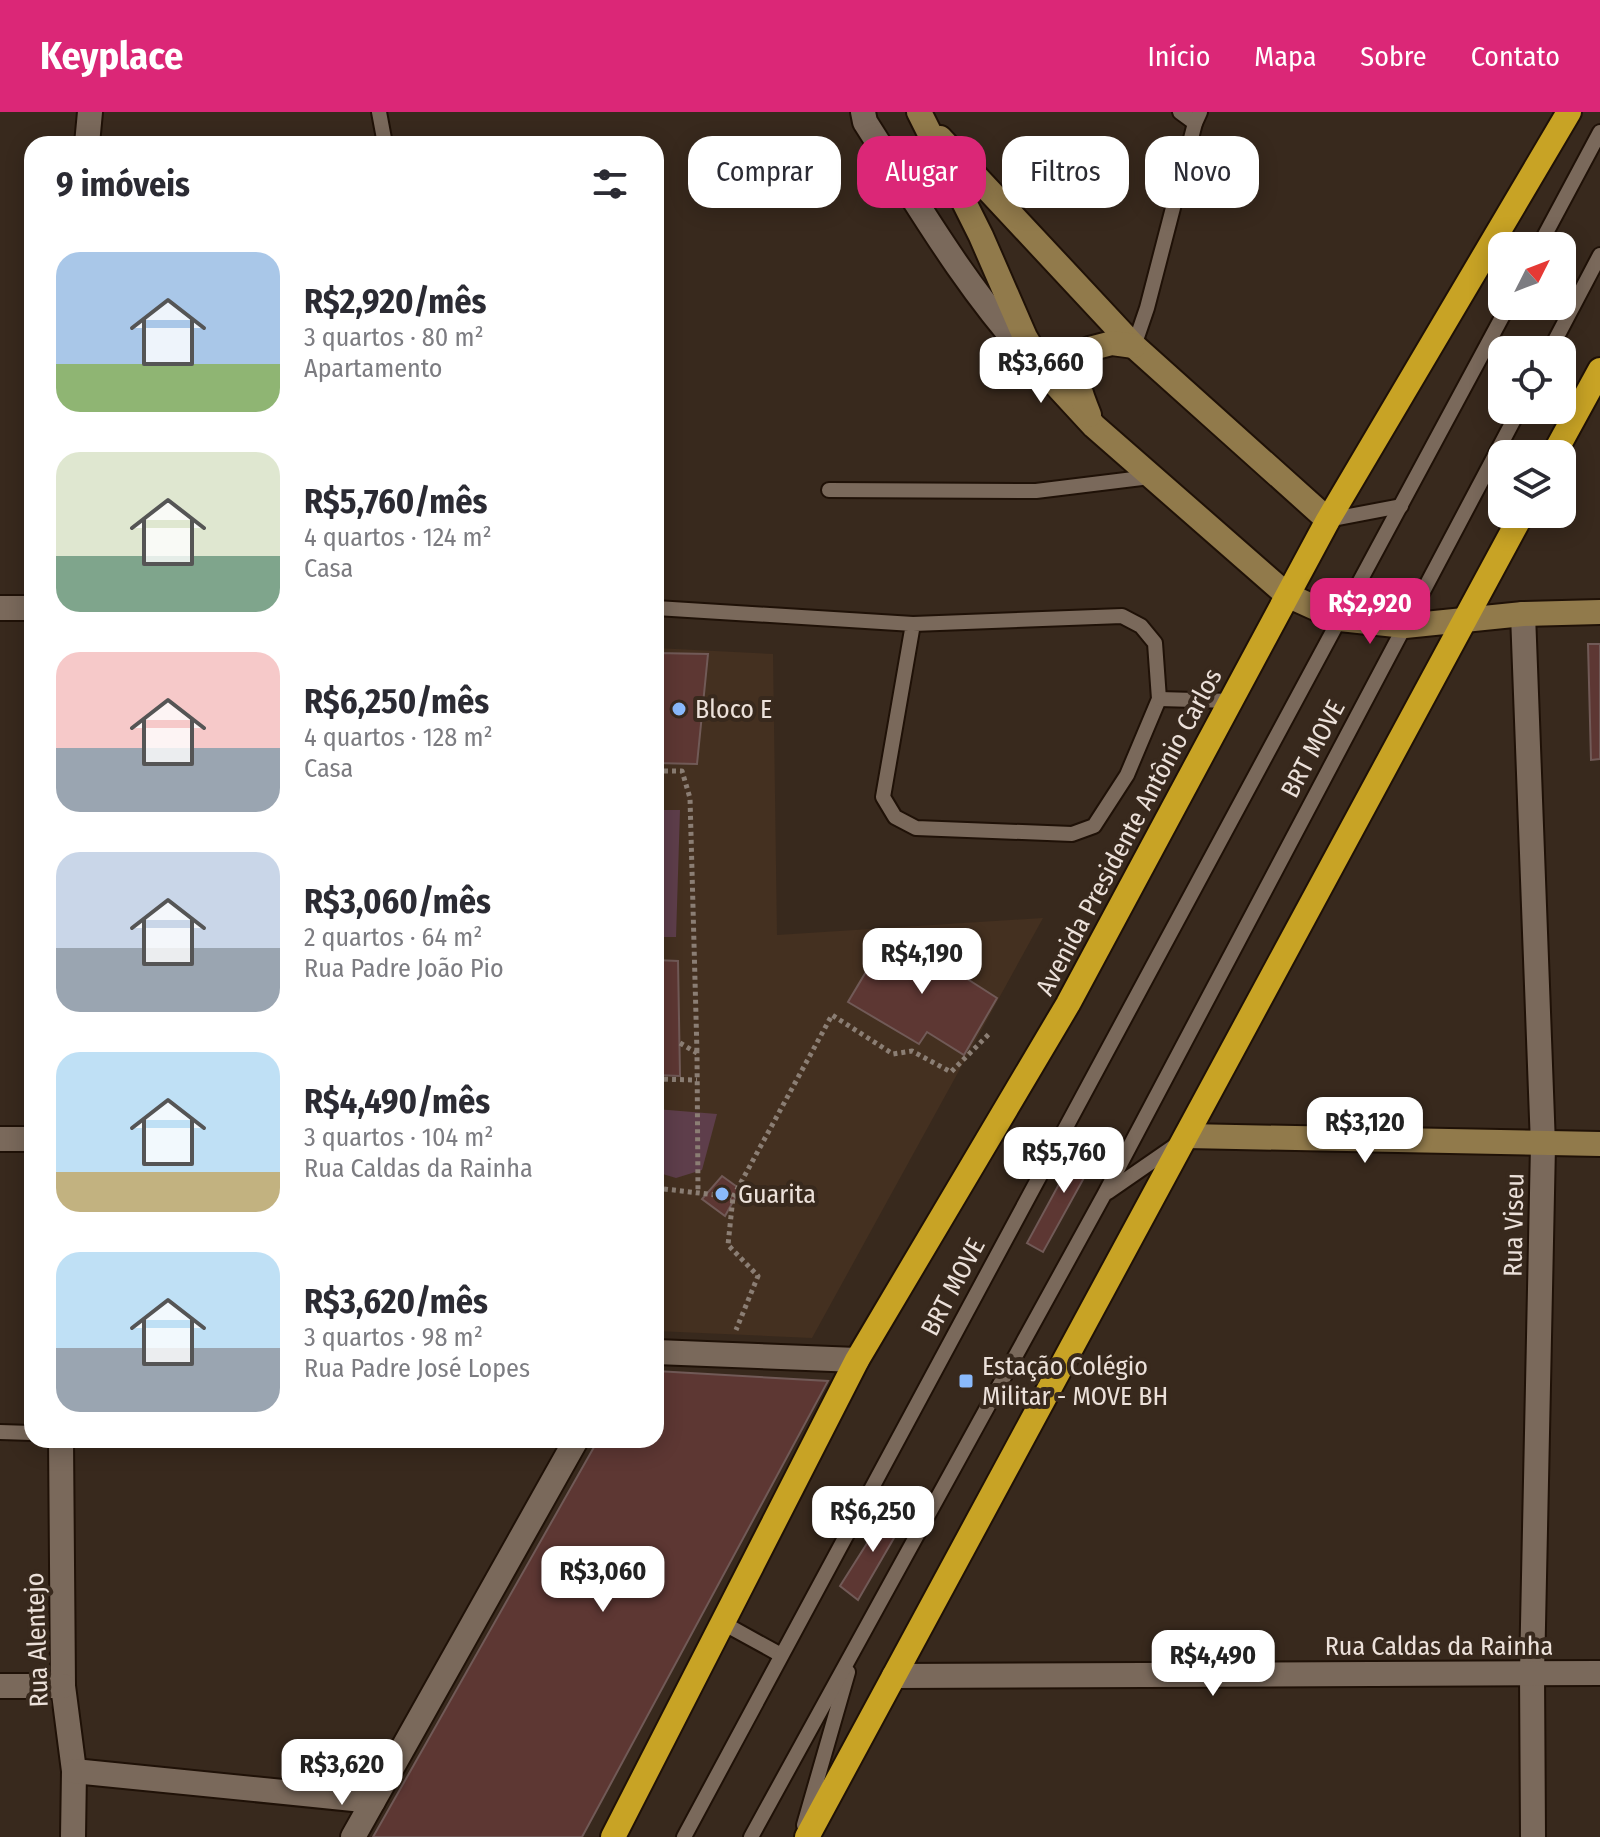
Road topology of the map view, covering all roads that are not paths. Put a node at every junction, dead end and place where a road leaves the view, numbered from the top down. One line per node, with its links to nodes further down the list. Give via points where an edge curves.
1 (90, 112): 9 (street)
2 (379, 112): 10 (lane)
3 (863, 112): 17 (street, via 965,278)
4 (1180, 112): 7 (lane)
5 (1569, 112): 24 (highway, Avenida Presidente Antônio Carlos)
6 (920, 115): 15 (street); 17 (street)
7 (1198, 118): 15 (lane)
8 (1600, 132): 11 (lane)
9 (88, 136)
10 (384, 136)
11 (1546, 232)
12 (1600, 255): 14 (lane)
13 (1501, 320): 23 (lane, BRT MOVE)
14 (1557, 336)
15 (1134, 346): 19 (street, via 1112,343 1089,349 1078,366 1078,388); 24 (street)
16 (1600, 370): 20 (highway)
17 (1047, 375): 19 (street)
18 (1512, 424): 35 (lane, BRT MOVE)
19 (1094, 426): 21 (street)
20 (1562, 440)
21 (1150, 477): 22 (lane, via 1036,491); 26 (street)
22 (829, 490)
23 (1401, 506): 24 (lane); 32 (lane, BRT MOVE)
24 (1328, 520): 26 (highway, Avenida Presidente Antônio Carlos)
25 (1514, 528): 33 (highway)
26 (1287, 595): 32 (street); 37 (highway, Avenida Presidente Antônio Carlos)
27 (0, 608): 28 (street)
28 (24, 608)
29 (664, 608): 34 (lane)
30 (1600, 612): 31 (street)
31 (1523, 614): 33 (street); 42 (street, Rua Viseu)
32 (1340, 619): 35 (street); 52 (lane, BRT MOVE)
33 (1465, 619): 35 (street); 38 (highway)
34 (913, 624): 36 (lane, via 1122,616 1141,626 1155,643); 36 (lane, via 883,797 895,817 916,828 1072,834 1094,826 1127,775)
35 (1405, 626): 43 (lane, BRT MOVE)
36 (1159, 699): 37 (lane)
37 (1231, 701): 45 (highway, Avenida Presidente Antônio Carlos, via 1068,1004)
38 (1187, 1136): 42 (street); 43 (lane, BRT MOVE); 55 (highway)
39 (0, 1139): 40 (street)
40 (24, 1139)
41 (1600, 1144): 42 (street)
42 (1543, 1145): 53 (street, Rua Viseu)
43 (1104, 1195): 51 (lane, BRT MOVE)
44 (664, 1352): 45 (street)
45 (857, 1360): 50 (highway, Avenida Presidente Antônio Carlos)
46 (0, 1432): 47 (lane)
47 (24, 1433)
48 (61, 1448): 57 (street, Rua Alentejo)
49 (572, 1448): 59 (street)
50 (723, 1623): 52 (lane); 62 (highway, Avenida Presidente Antônio Carlos)
51 (856, 1646): 64 (lane, BRT MOVE); 65 (lane, BRT MOVE)
52 (781, 1655): 63 (lane, BRT MOVE)
53 (1532, 1673): 54 (street, Rua Caldas da Rainha); 55 (street, Rua Caldas da Rainha); 67 (street, Rua Viseu)
54 (1600, 1673)
55 (894, 1676): 66 (highway)
56 (0, 1686): 57 (street)
57 (63, 1686): 58 (street, Rua Alentejo)
58 (74, 1771): 59 (street); 60 (street, Rua Alentejo)
59 (373, 1801): 61 (street)
60 (73, 1837)
61 (353, 1837)
62 (613, 1837)
63 (684, 1837)
64 (751, 1837)
65 (801, 1837)
66 (807, 1837)
67 (1533, 1837)

